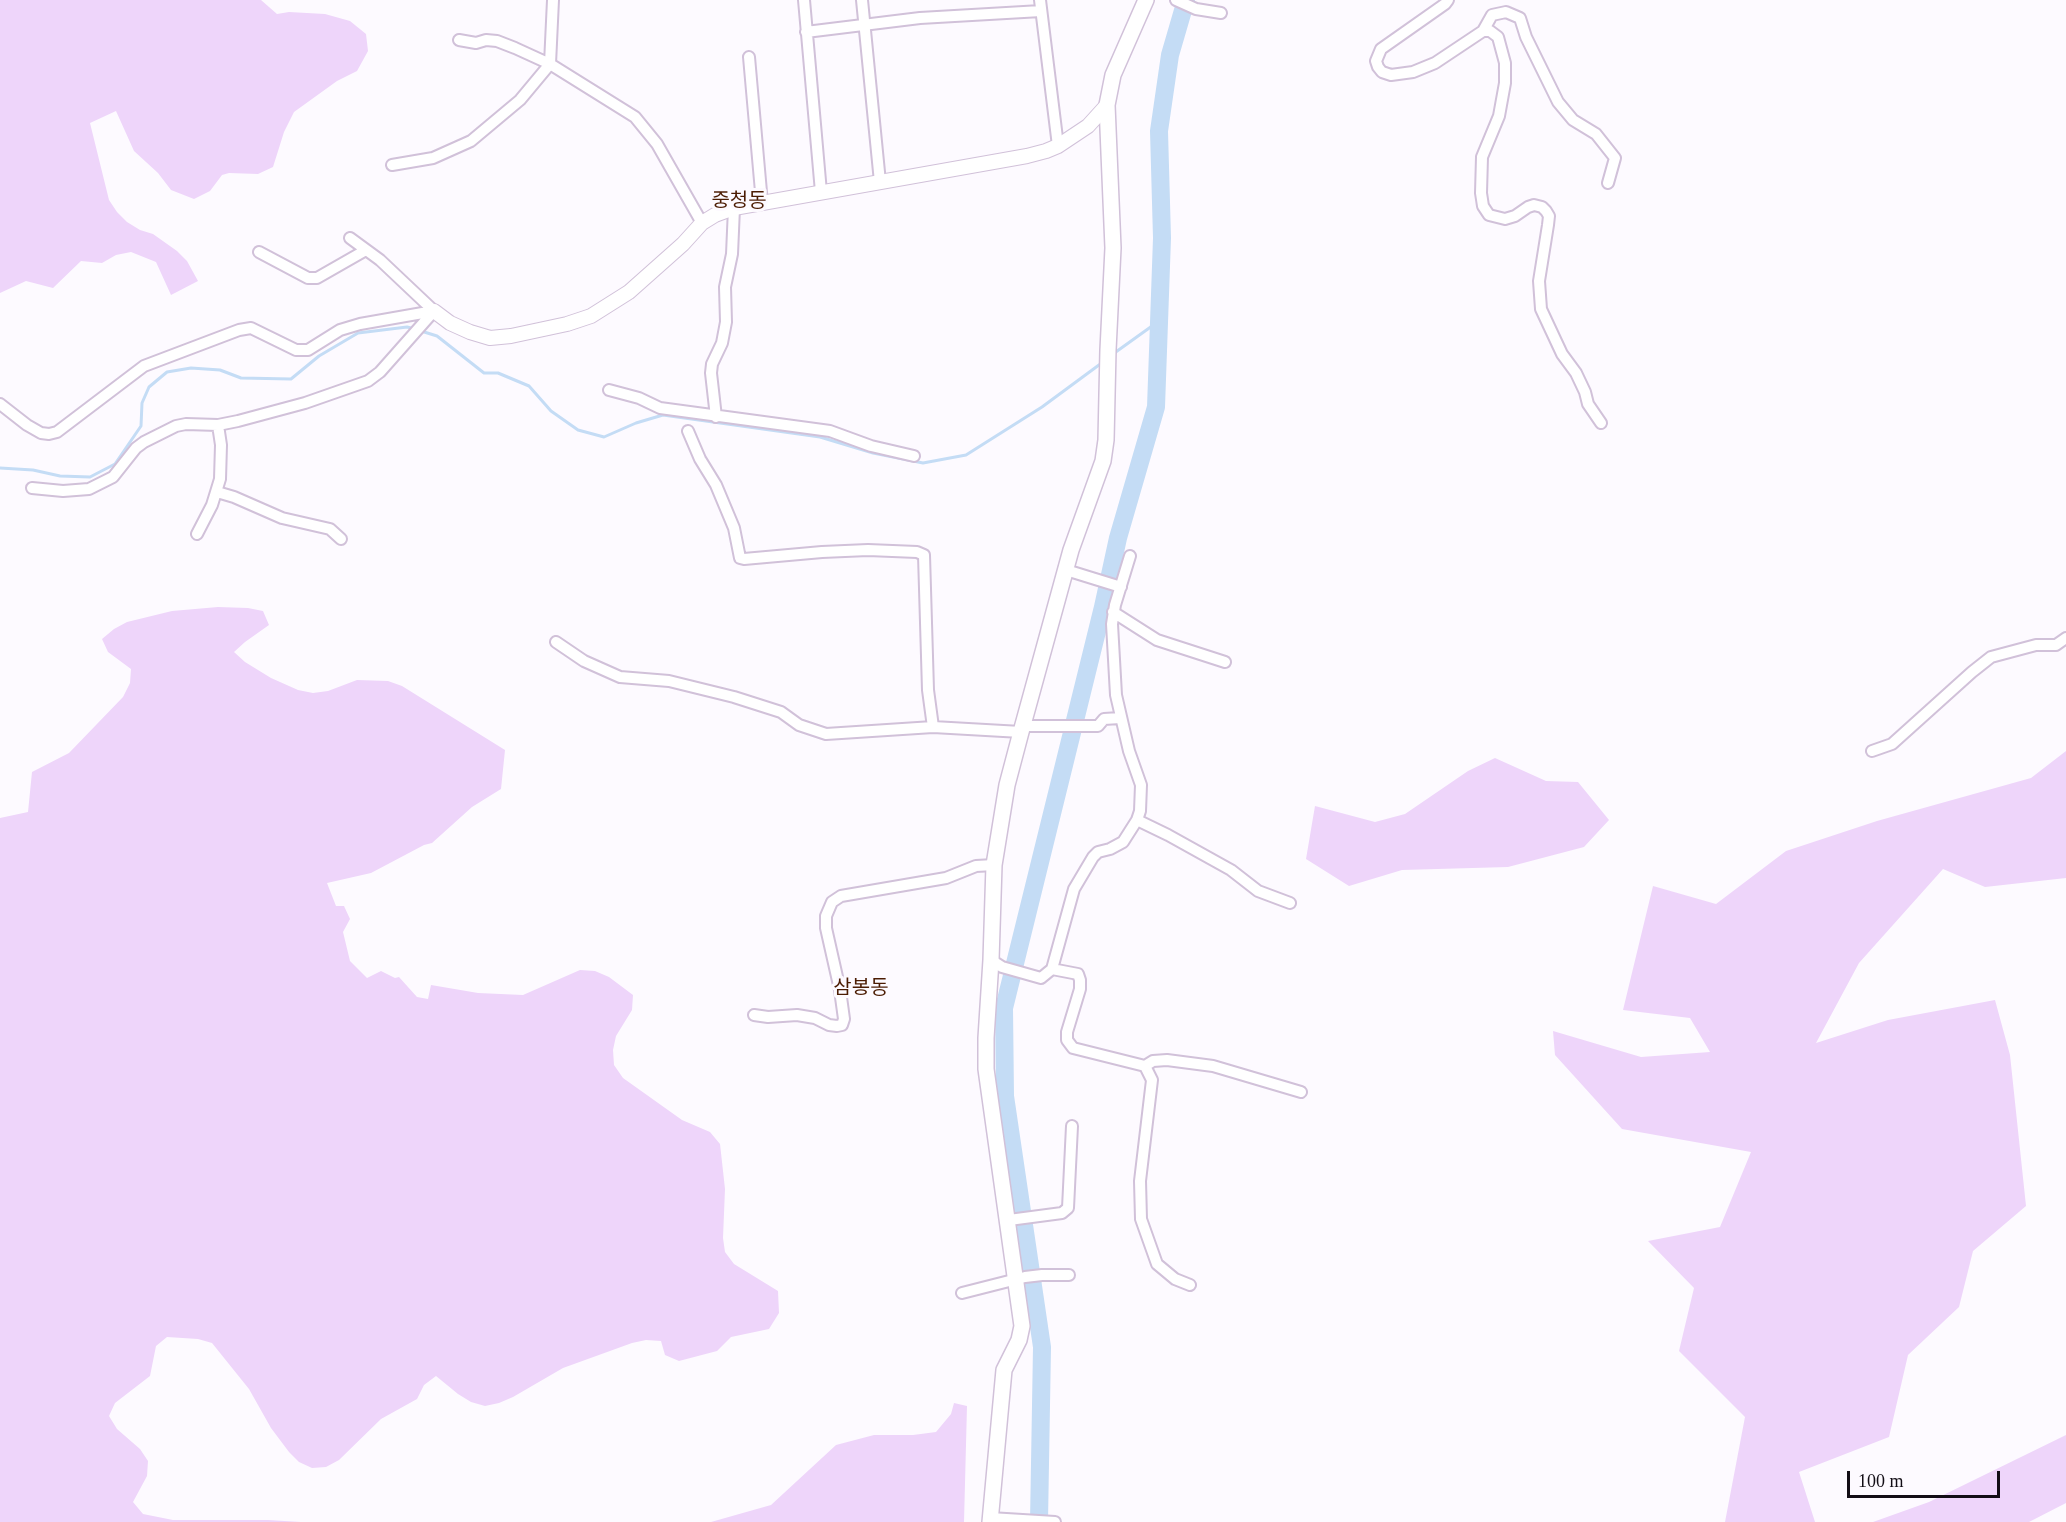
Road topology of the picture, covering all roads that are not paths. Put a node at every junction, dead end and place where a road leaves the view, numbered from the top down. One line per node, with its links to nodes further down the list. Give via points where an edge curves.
1 (553, 0): 14 (street)
2 (804, 0): 11 (street)
3 (862, 0): 9 (street)
4 (1146, 0): 15 (main road, via 1113,75)
5 (1176, 0): 8 (street, via 1196,9)
6 (1448, 0): 10 (street, via 1381,49 1376,61 1382,72 1401,75 1435,63)
7 (1041, 6): 9 (street); 16 (street)
8 (1221, 13)
9 (864, 25): 11 (street); 18 (street)
10 (1483, 31): 19 (street, via 1492,15 1506,12 1520,18 1558,102 1573,120 1596,134 1615,158); 31 (street, via 1498,37 1505,63 1499,116 1482,158 1484,206 1489,215 1505,219 1534,205 1542,207 1549,216 1539,281 1541,309)
11 (806, 32): 20 (street)
12 (459, 40): 14 (street, via 497,41)
13 (749, 57): 21 (street)
14 (550, 64): 17 (street, via 520,100 471,141 433,158); 23 (street, via 635,117 657,144)
15 (1107, 105): 16 (street, via 1088,126); 40 (main road, via 1113,248 1106,440 1103,461)
16 (1058, 146): 18 (street, via 1027,156)
17 (392, 165)
18 (880, 182): 20 (street)
19 (1608, 183)
20 (821, 192): 21 (street)
21 (762, 203): 22 (street)
22 (734, 208): 23 (street); 30 (street, via 725,287 726,322 711,373)
23 (702, 223): 27 (street, via 629,292 591,316 567,324 490,338 450,323)
24 (350, 238): 25 (street)
25 (366, 250): 26 (street, via 317,278 308,278); 27 (street)
26 (259, 252)
27 (434, 311): 29 (street, via 340,330 308,350 296,350 251,328 239,330 144,366 57,432 49,434 41,433); 32 (street, via 368,381 305,403)
28 (609, 390): 30 (street, via 660,408)
29 (0, 404)
30 (716, 417): 34 (street, via 830,431)
31 (1601, 423)
32 (218, 425): 35 (street, via 186,424 152,438 136,448 113,477 89,489); 36 (street, via 221,445)
33 (688, 430): 47 (street, via 725,506 737,536 740,558 868,550 924,555 927,690)
34 (914, 456)
35 (32, 488)
36 (217, 492): 37 (street); 38 (street, via 282,518 330,529)
37 (197, 534)
38 (341, 538)
39 (1130, 556): 41 (street)
40 (1066, 570): 41 (street); 48 (main road)
41 (1119, 586): 42 (street)
42 (1113, 612): 45 (street, via 1157,640); 46 (street)
43 (2066, 638): 49 (street, via 2056,645 2036,645 1991,657 1892,744)
44 (556, 642): 47 (street, via 584,661 620,676 669,681 734,697 781,712 799,725 826,734)
45 (1225, 662)
46 (1120, 718): 48 (street, via 1104,719 1098,726); 50 (street, via 1141,785)
47 (933, 727): 48 (street)
48 (1021, 729): 51 (main road, via 1006,785)
49 (1872, 751)
50 (1137, 820): 52 (street, via 1231,870 1258,891); 54 (street, via 1123,842 1093,857 1074,889)
51 (994, 865): 53 (main road); 55 (street, via 976,866 946,878 841,896 832,902 826,928 840,990 842,1024 829,1025 797,1015)
52 (1290, 903)
53 (996, 964): 54 (street, via 1041,978); 59 (main road, via 986,1038 987,1069)
54 (1052, 969): 56 (street, via 1077,974 1080,980 1067,1032 1073,1048)
55 (754, 1015)
56 (1145, 1066): 57 (street, via 1153,1061 1185,1061); 62 (street, via 1152,1080 1140,1181 1141,1219 1157,1264)
57 (1301, 1092)
58 (1072, 1126): 59 (street, via 1068,1208 1062,1213)
59 (1011, 1220): 61 (main road)
60 (1069, 1275): 61 (street)
61 (1020, 1279): 63 (street); 64 (main road, via 1022,1326 1004,1370)
62 (1190, 1285)
63 (962, 1293)
64 (990, 1520): 65 (street)
65 (1042, 1521): 66 (street)
66 (1055, 1522)

